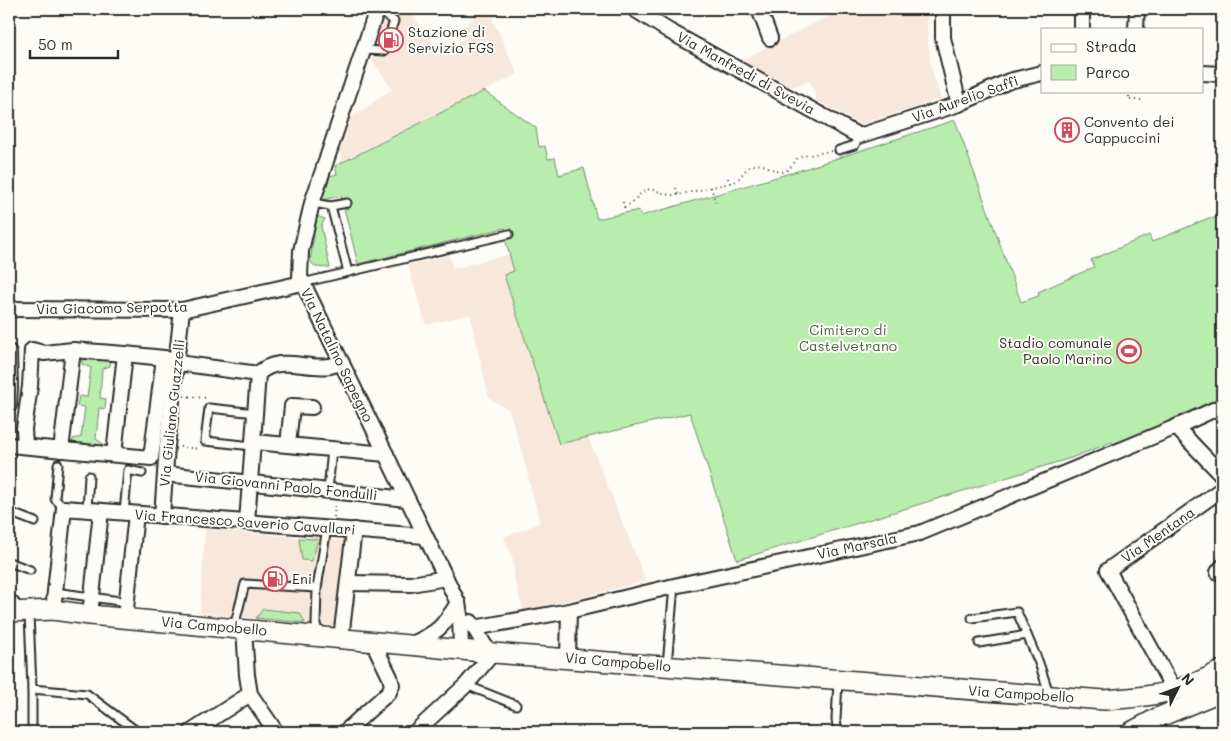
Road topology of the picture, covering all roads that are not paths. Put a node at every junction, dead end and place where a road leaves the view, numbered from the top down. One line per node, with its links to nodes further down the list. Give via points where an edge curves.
1 (377, 9): 10 (street, Via Natalino Sapegno); 10 (lane, via 394,21 384,51)
2 (634, 9): 15 (street, Via Manfredi di Svevia)
3 (759, 9): 9 (street)
4 (943, 9): 14 (street, via 943,38)
5 (1082, 9): 7 (street)
6 (1137, 9): 8 (street)
7 (1082, 28)
8 (1136, 28)
9 (770, 38)
10 (364, 50): 17 (street, Via Natalino Sapegno)
11 (1204, 72): 13 (street)
12 (1041, 73): 14 (street, Via Aurelio Saffi, via 1009,81)
13 (1222, 74)
14 (959, 104): 15 (street, Via Aurelio Saffi)
15 (859, 136): 16 (lane, via 854,145)
16 (839, 150)
17 (312, 203): 19 (lane); 22 (street, Via Natalino Sapegno, via 301,250)
18 (347, 203): 19 (lane)
19 (331, 206): 21 (lane)
20 (509, 234): 21 (lane)
21 (348, 272): 22 (lane)
22 (302, 283): 24 (street, Via Giacomo Serpotta); 29 (street, Via Natalino Sapegno)
23 (9, 309): 24 (street, Via Giacomo Serpotta)
24 (182, 310): 28 (street, Via Giuliano Guazzelli)
25 (73, 350): 27 (street); 40 (street, via 44,353 32,350); 42 (street)
26 (9, 352): 31 (street)
27 (125, 354): 28 (street); 43 (street)
28 (171, 361): 30 (street); 43 (street, via 152,458); 47 (street, Via Giuliano Guazzelli, via 174,395)
29 (342, 363): 30 (street, via 329,366 277,363); 44 (street, Via Natalino Sapegno)
30 (258, 374): 35 (street)
31 (9, 387): 32 (street)
32 (9, 405)
33 (1222, 406): 36 (street, Via Marsala)
34 (312, 407): 39 (street, via 292,406)
35 (256, 413): 37 (street); 37 (lane, via 208,408 206,442)
36 (1176, 428): 48 (street); 69 (street, Via Marsala, via 920,533)
37 (254, 444): 39 (street); 50 (street)
38 (9, 445): 40 (street)
39 (288, 445): 41 (street)
40 (25, 446): 42 (street)
41 (332, 449): 44 (street); 52 (lane)
42 (61, 450): 43 (street)
43 (114, 454)
44 (386, 454): 53 (street, Via Natalino Sapegno)
45 (58, 464): 54 (lane, via 55,499)
46 (142, 473): 58 (lane, via 128,470)
47 (165, 474): 50 (street, Via Giovanni Paolo Fondulli); 59 (street, Via Giuliano Guazzelli)
48 (1222, 475)
49 (89, 476): 55 (lane)
50 (250, 483): 52 (street, Via Giovanni Paolo Fondulli); 61 (street)
51 (1222, 489): 96 (street, Via Mentana, via 1108,570)
52 (332, 491): 53 (street, Via Giovanni Paolo Fondulli)
53 (407, 498): 64 (street, Via Natalino Sapegno)
54 (64, 508): 55 (street, Via Francesco Saverio Cavallari); 72 (street)
55 (87, 510): 56 (street, Via Francesco Saverio Cavallari)
56 (101, 511): 58 (street, Via Francesco Saverio Cavallari); 74 (street)
57 (9, 512): 60 (lane)
58 (130, 513): 59 (street, Via Francesco Saverio Cavallari); 75 (street)
59 (162, 516): 61 (street, Via Francesco Saverio Cavallari)
60 (35, 522)
61 (247, 522): 62 (street, Via Francesco Saverio Cavallari)
62 (330, 528): 63 (street, Via Francesco Saverio Cavallari); 70 (lane)
63 (354, 530): 64 (street, Via Francesco Saverio Cavallari); 68 (street)
64 (425, 536): 67 (street, Via Natalino Sapegno)
65 (9, 562): 66 (lane)
66 (30, 570)
67 (446, 578): 68 (street, via 411,584); 73 (street, Via Natalino Sapegno)
68 (348, 583): 83 (street)
69 (674, 586): 76 (street, Via Marsala); 90 (lane)
70 (318, 588): 79 (lane, via 245,584); 82 (lane, via 316,624)
71 (9, 597): 77 (lane)
72 (54, 601): 74 (main road, Via Campobello); 77 (main road, Via Campobello)
73 (458, 603): 80 (street, Via Natalino Sapegno); 86 (street, via 441,628); 87 (street, Via Natalino Sapegno)
74 (91, 606): 75 (main road, Via Campobello)
75 (126, 610): 79 (main road, Via Campobello)
76 (569, 611): 80 (street, Via Marsala); 89 (street)
77 (19, 612): 94 (lane)
78 (972, 618): 81 (lane, via 1016,612)
79 (239, 628): 82 (main road, Via Campobello); 97 (street)
80 (474, 628): 88 (street, Via Natalino Sapegno)
81 (1027, 635): 85 (lane); 98 (lane)
82 (319, 636): 83 (main road, Via Campobello)
83 (341, 638): 84 (main road, Via Campobello)
84 (372, 640): 86 (main road, Via Campobello); 104 (street, via 392,686)
85 (979, 643)
86 (412, 644): 87 (main road, Via Campobello)
87 (460, 649): 88 (main road, Via Campobello)
88 (493, 653): 89 (main road, Via Campobello); 93 (street)
89 (568, 657): 90 (main road, Via Campobello)
90 (667, 665): 92 (main road, Via Campobello)
91 (1222, 670): 96 (main road, Via Campobello)
92 (838, 680): 98 (main road, Via Campobello); 106 (lane)
93 (466, 685): 99 (lane); 105 (street)
94 (32, 689): 100 (lane); 101 (lane, via 87,694)
95 (1222, 691): 107 (main road)
96 (1175, 692): 98 (main road, Via Campobello, via 1104,700)
97 (250, 694): 102 (street); 103 (street)
98 (1050, 697)
99 (516, 705)
100 (32, 732)
101 (138, 732)
102 (191, 732)
103 (276, 732)
104 (345, 732)
105 (415, 732)
106 (838, 732)
107 (1131, 732)

